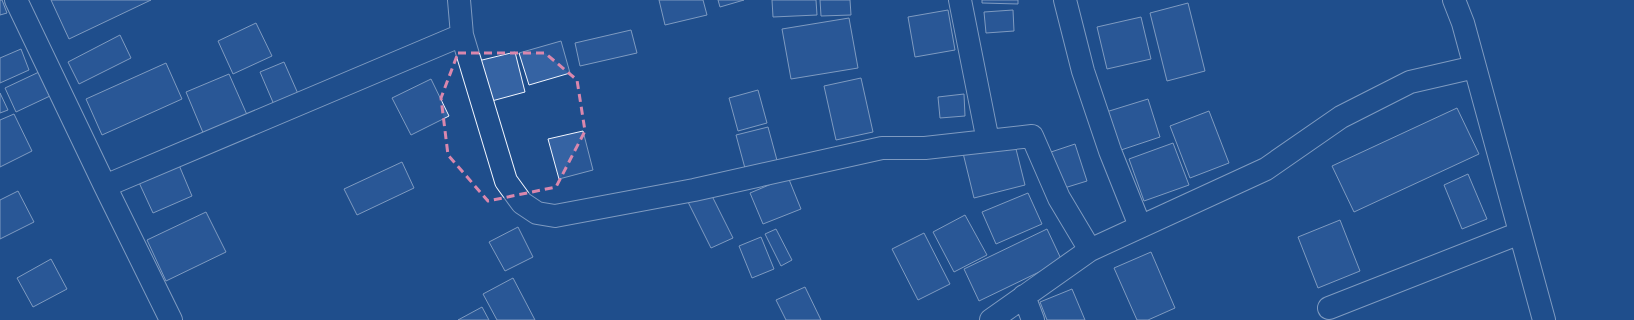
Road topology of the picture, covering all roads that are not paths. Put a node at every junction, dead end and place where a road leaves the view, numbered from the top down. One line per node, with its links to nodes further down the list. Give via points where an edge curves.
1 (16, 0): 9 (street)
2 (459, 0): 6 (street)
3 (960, 0): 8 (street)
4 (1065, 0): 10 (street, via 1083,71 1110,151)
5 (1454, 0): 7 (street)
6 (462, 35): 8 (street, via 506,181 522,204 537,213 555,216 694,190 882,148 925,148); 9 (street)
7 (1475, 67): 10 (street, via 1410,82 1341,117 1266,169); 11 (street)
8 (988, 141): 12 (street, via 1032,136 1059,198)
9 (105, 186): 15 (street)
10 (1140, 226): 12 (street)
11 (1520, 233): 14 (street); 18 (street)
12 (1090, 250): 13 (street)
13 (1024, 296): 16 (street); 17 (street)
14 (1329, 308)
15 (171, 320)
16 (991, 320)
17 (1034, 320)
18 (1544, 320)

